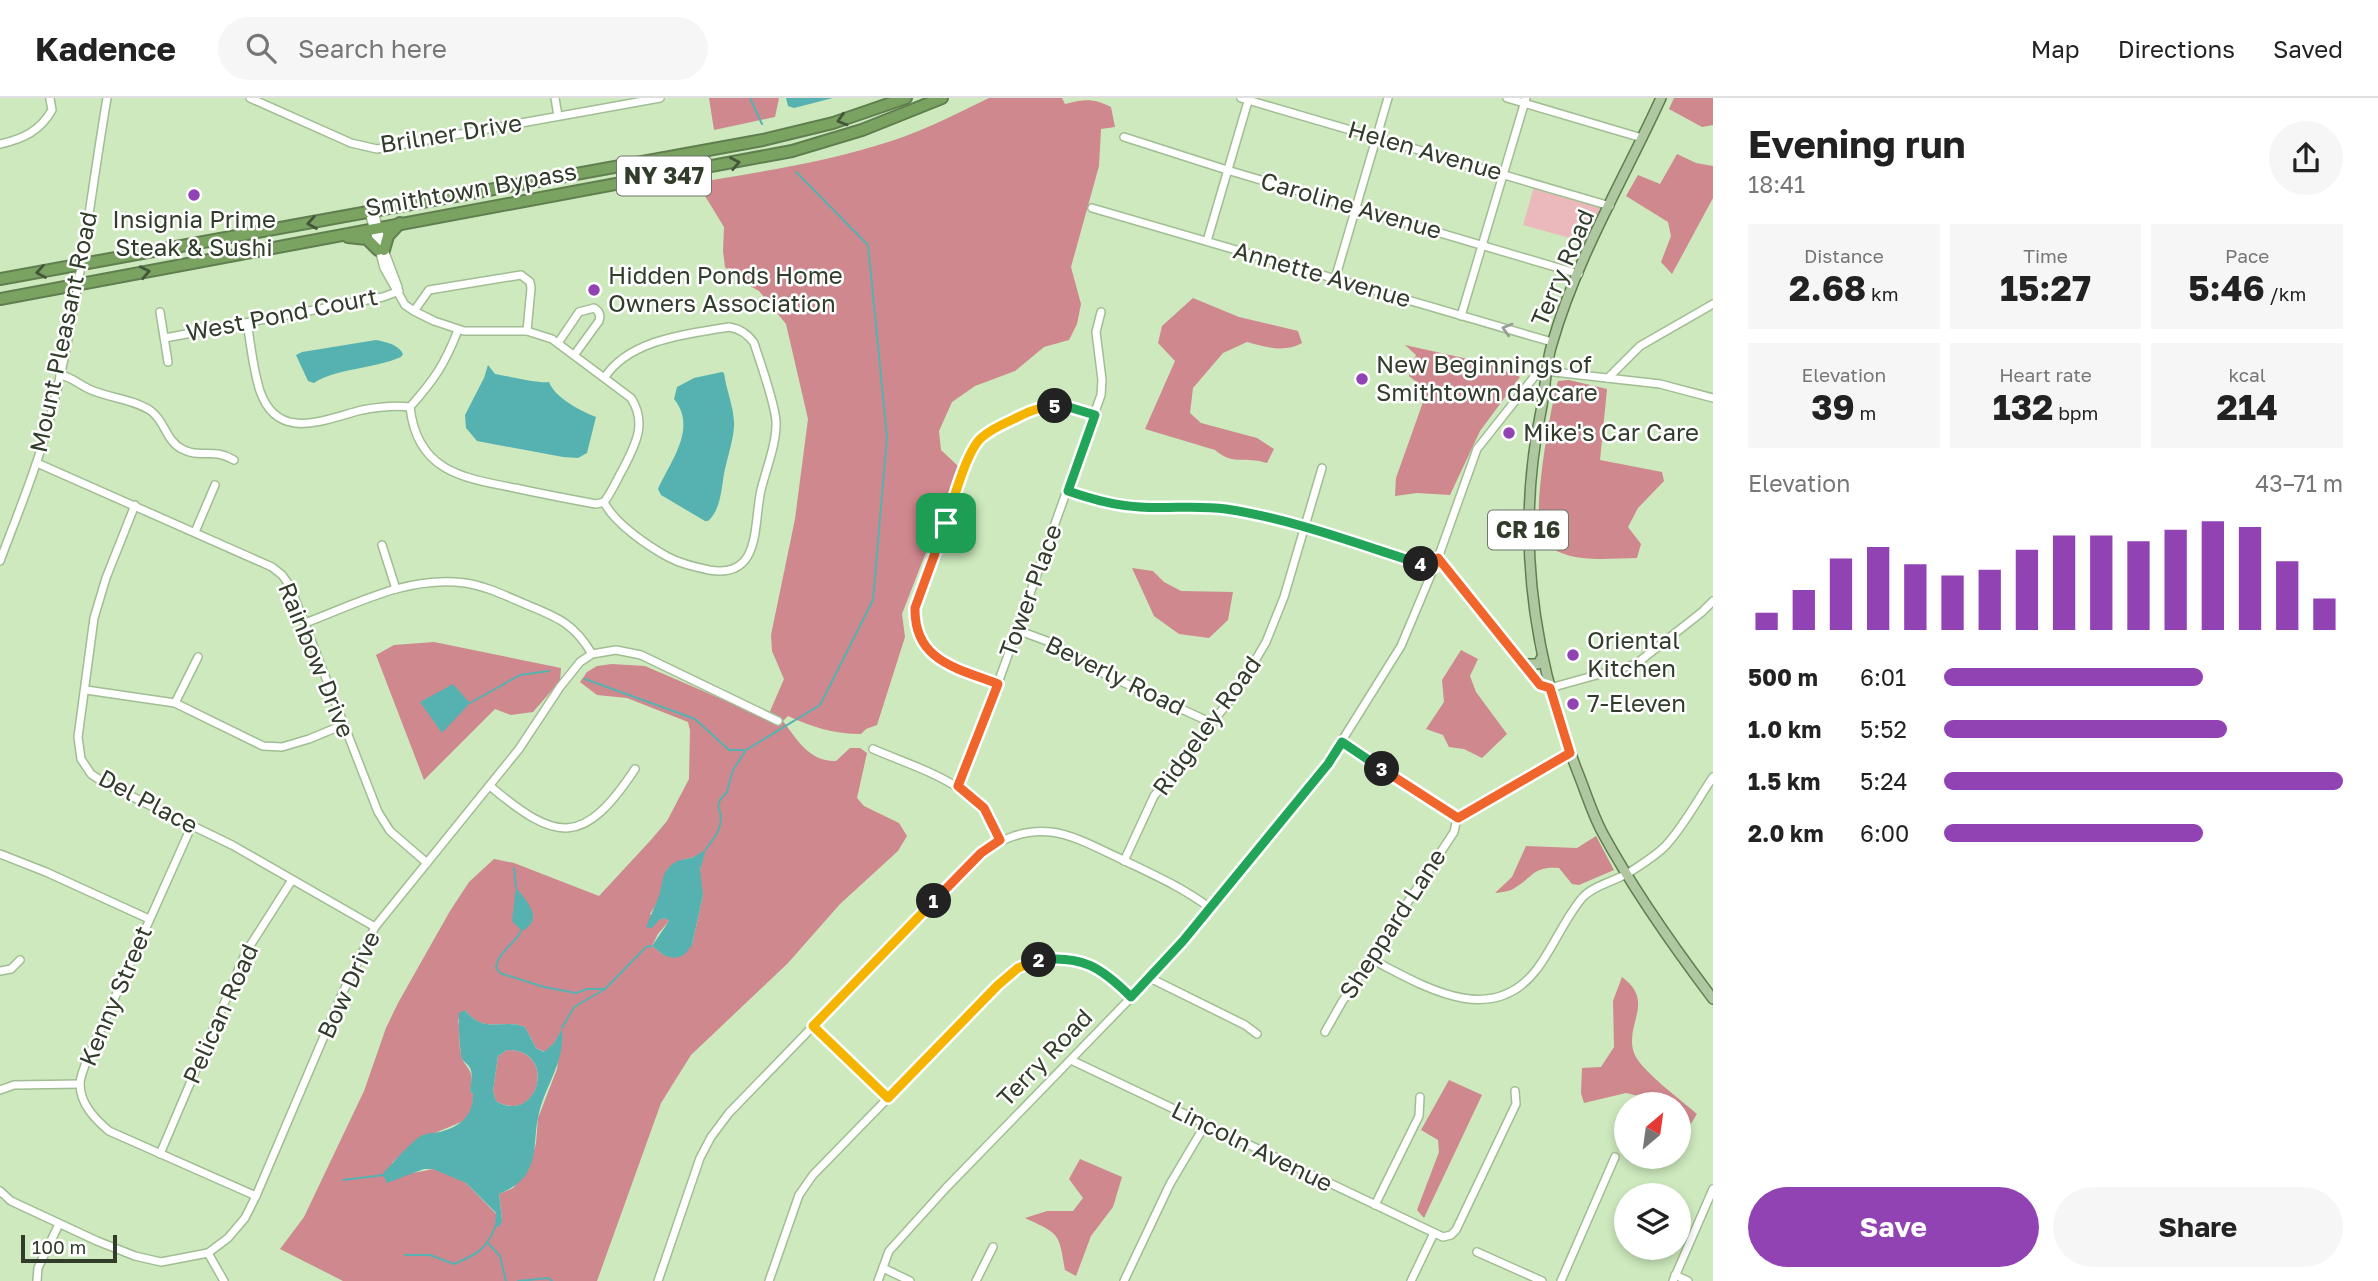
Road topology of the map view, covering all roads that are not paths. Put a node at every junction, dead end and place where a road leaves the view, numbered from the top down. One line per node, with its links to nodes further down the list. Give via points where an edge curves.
1 (107, 98): 30 (street, Mount Pleasant Road)
2 (250, 98): 13 (street, Brilner Drive, via 351,143 377,149)
3 (555, 98): 13 (street)
4 (660, 98): 13 (street, Brilner Drive)
5 (906, 98): 23 (highway, Smithtown Bypass / NY 347, one-way to 23, via 772,138)
6 (942, 98): 24 (highway, Smithtown Bypass / NY 347, one-way to 6, via 792,151 862,130)
7 (1388, 98): 15 (street)
8 (1507, 98): 12 (street)
9 (1661, 98): 16 (main road, Terry Road / CR 16)
10 (50, 99): 17 (street, via 52,110 45,122 21,139)
11 (1246, 99): 15 (street, Helen Avenue); 18 (street)
12 (1526, 101): 16 (street); 19 (street)
13 (558, 116)
14 (1124, 137): 18 (street, Caroline Avenue)
15 (1377, 137): 19 (street, Helen Avenue); 21 (street)
16 (1642, 138): 20 (main road, Terry Road / CR 16)
17 (0, 144)
18 (1227, 170): 21 (street, Caroline Avenue); 27 (street)
19 (1504, 174): 20 (street, Helen Avenue); 28 (street)
20 (1610, 206): 31 (main road, Terry Road / CR 16, via 1587,248)
21 (1356, 207): 28 (street, Caroline Avenue); 33 (street)
22 (1091, 208): 27 (street, Annette Avenue)
23 (372, 212): 25 (street); 30 (highway, Smithtown Bypass / NY 347, one-way to 30)
24 (400, 223): 25 (highway, Smithtown Bypass / NY 347); 29 (highway)
25 (375, 228): 26 (highway, Smithtown Bypass / NY 347); 29 (street)
26 (335, 236): 29 (highway, via 365,239); 34 (highway, Smithtown Bypass / NY 347, one-way to 26)
27 (1207, 241): 33 (street, Annette Avenue)
28 (1483, 245): 31 (street, Caroline Avenue); 41 (street)
29 (381, 250): 35 (street)
30 (81, 265): 32 (highway, Smithtown Bypass / NY 347, one-way to 32); 34 (street, Mount Pleasant Road)
31 (1579, 274): 46 (main road, Terry Road / CR 16)
32 (0, 279)
33 (1335, 279): 41 (street, Annette Avenue)
34 (78, 285): 36 (highway, Smithtown Bypass / NY 347); 51 (street, Mount Pleasant Road)
35 (399, 291): 38 (street, via 405,305); 42 (street, West Pond Court)
36 (0, 299)
37 (1713, 304): 53 (street, via 1640,346)
38 (414, 311): 43 (street); 44 (street, via 429,290 521,275 531,288)
39 (160, 312): 45 (street, West Pond Court)
40 (1101, 312): 56 (street, Tower Place, via 1096,331 1102,380)
41 (1461, 316): 46 (street, Annette Avenue, one-way to 41)
42 (247, 323): 45 (street, West Pond Court); 55 (street, via 264,400 289,422 315,424 379,407)
43 (458, 330): 44 (street); 55 (street, via 433,382)
44 (527, 331): 47 (street)
45 (165, 338): 49 (street, West Pond Court)
46 (1552, 342): 50 (main road, Terry Road / CR 16)
47 (558, 343): 48 (street); 48 (street, via 579,312 597,309 599,321)
48 (575, 354): 52 (street)
49 (169, 362)
50 (1545, 371): 53 (street); 67 (street, Terry Road, via 1534,377 1477,449); 76 (main road, CR 16, via 1528,513)
51 (60, 375): 57 (street, via 152,412 184,451 222,453); 58 (street, Mount Pleasant Road)
52 (606, 377): 62 (street, via 631,398 640,428); 62 (street, via 622,358 664,340 736,328 754,343 776,422 752,548 737,568 719,571 675,561 614,518)
53 (1608, 378): 54 (street, via 1660,384)
54 (1713, 398)
55 (410, 407): 62 (street, via 422,447 442,467 469,479)
56 (1095, 415): 61 (street, Tower Place); 78 (street, via 1062,405 1047,406 991,430 979,440 920,592 915,619 926,648 939,660)
57 (234, 460)
58 (37, 463): 63 (street, Rainbow Drive); 68 (street, Mount Pleasant Road)
59 (1322, 468): 64 (street, Ridgeley Road)
60 (215, 485): 65 (street)
61 (1068, 491): 64 (street, via 1114,505 1217,508); 73 (street, Tower Place)
62 (604, 502)
63 (135, 505): 65 (street, Rainbow Drive); 80 (street, Del Place, via 93,618)
64 (1304, 527): 69 (street); 83 (street, Ridgeley Road, via 1266,642)
65 (195, 532): 72 (street, Rainbow Drive, via 282,575)
66 (382, 545): 70 (street)
67 (1438, 558): 69 (street, Terry Road); 77 (street)
68 (0, 561)
69 (1433, 568): 85 (street, Terry Road, via 1401,646)
70 (396, 589): 72 (street); 74 (street, via 432,582 488,589 566,623 581,635)
71 (1713, 601): 79 (street, via 1636,664)
72 (306, 623): 84 (street, Rainbow Drive)
73 (1017, 630): 78 (street, Tower Place); 83 (street, Beverly Road, via 1055,644 1094,669)
74 (592, 654): 82 (street, via 616,650 640,654); 90 (street, Bow Drive, via 570,673)
75 (198, 657): 81 (street)
76 (1542, 657): 77 (main road, via 1538,664); 79 (main road, CR 16)
77 (1524, 664): 79 (street, via 1540,685)
78 (998, 684): 91 (street, Tower Place)
79 (1550, 688): 87 (main road, CR 16)
80 (86, 690): 81 (street); 93 (street, Del Place, via 78,737 81,759 91,774)
81 (175, 703): 84 (street, via 262,746 282,747)
82 (778, 721)
83 (1212, 723): 96 (street, Ridgeley Road, via 1154,796)
84 (343, 725): 97 (street, Rainbow Drive, via 378,812 390,831)
85 (1342, 742): 92 (street); 100 (street, Terry Road)
86 (873, 749): 91 (street)
87 (1570, 753): 92 (street); 98 (main road, CR 16, via 1601,830)
88 (635, 769): 90 (street, via 606,807 575,828 538,822)
89 (1713, 777): 98 (street, via 1667,845)
90 (490, 786): 97 (street, Bow Drive)
91 (958, 786): 94 (street, via 984,808)
92 (1458, 818): 103 (street, Sheppard Lane, via 1454,832)
93 (192, 825): 99 (street, Del Place); 101 (street, Kenny Street)
94 (1000, 840): 96 (street, via 1051,832); 109 (street, via 981,853)
95 (0, 854): 101 (street)
96 (1124, 861): 100 (street, via 1190,893)
97 (427, 863): 102 (street, Bow Drive)
98 (1627, 874): 103 (street, via 1584,896 1538,968 1527,981 1502,995 1483,1000 1449,997); 108 (main road, CR 16)
99 (292, 880): 102 (street, Del Place); 119 (street, Pelican Road, via 246,952)
100 (1210, 908): 106 (street, Terry Road)
101 (149, 919): 113 (street, Kenny Street)
102 (374, 927): 123 (street, Bow Drive)
103 (1371, 958): 110 (street, Sheppard Lane)
104 (20, 960): 105 (street)
105 (0, 971)
106 (1150, 978): 107 (street, Terry Road); 111 (street)
107 (1131, 997): 112 (street, Terry Road); 117 (street, via 1088,963 1061,957 1018,968)
108 (1713, 999)
109 (813, 1026): 117 (street); 134 (street, via 753,1086 711,1137)
110 (1325, 1032)
111 (1257, 1034)
112 (1071, 1060): 118 (street, Lincoln Avenue); 130 (street, Terry Road, via 914,1223 890,1251)
113 (80, 1084): 114 (street, via 14,1085); 119 (street, Kenny Street, via 94,1119 109,1131)
114 (0, 1090)
115 (1515, 1091): 126 (street, via 1517,1104 1456,1230 1451,1236)
116 (1420, 1097): 124 (street, via 1419,1116)
117 (888, 1098): 135 (street, via 799,1195)
118 (1205, 1125): 124 (street, Lincoln Avenue); 139 (street, via 1170,1184)
119 (160, 1154): 123 (street, Kenny Street)
120 (1614, 1159): 142 (street)
121 (1713, 1189): 131 (street)
122 (0, 1191): 125 (street, Bow Drive, via 10,1201)
123 (256, 1196): 129 (street, Bow Drive, via 245,1218)
124 (1375, 1205): 126 (street, Lincoln Avenue)
125 (59, 1224): 129 (street, Bow Drive, via 161,1262); 132 (street, via 38,1268)
126 (1434, 1233): 140 (street)
127 (993, 1247): 138 (street)
128 (1477, 1252): 141 (street)
129 (208, 1253): 133 (street)
130 (883, 1268): 136 (street, Terry Road); 137 (street)
131 (1674, 1278): 143 (street)
132 (37, 1281)
133 (224, 1281)
134 (658, 1281)
135 (769, 1281)
136 (878, 1281)
137 (910, 1281)
138 (976, 1281)
139 (1124, 1281)
140 (1411, 1281)
141 (1542, 1281)
142 (1561, 1281)
143 (1688, 1281)

